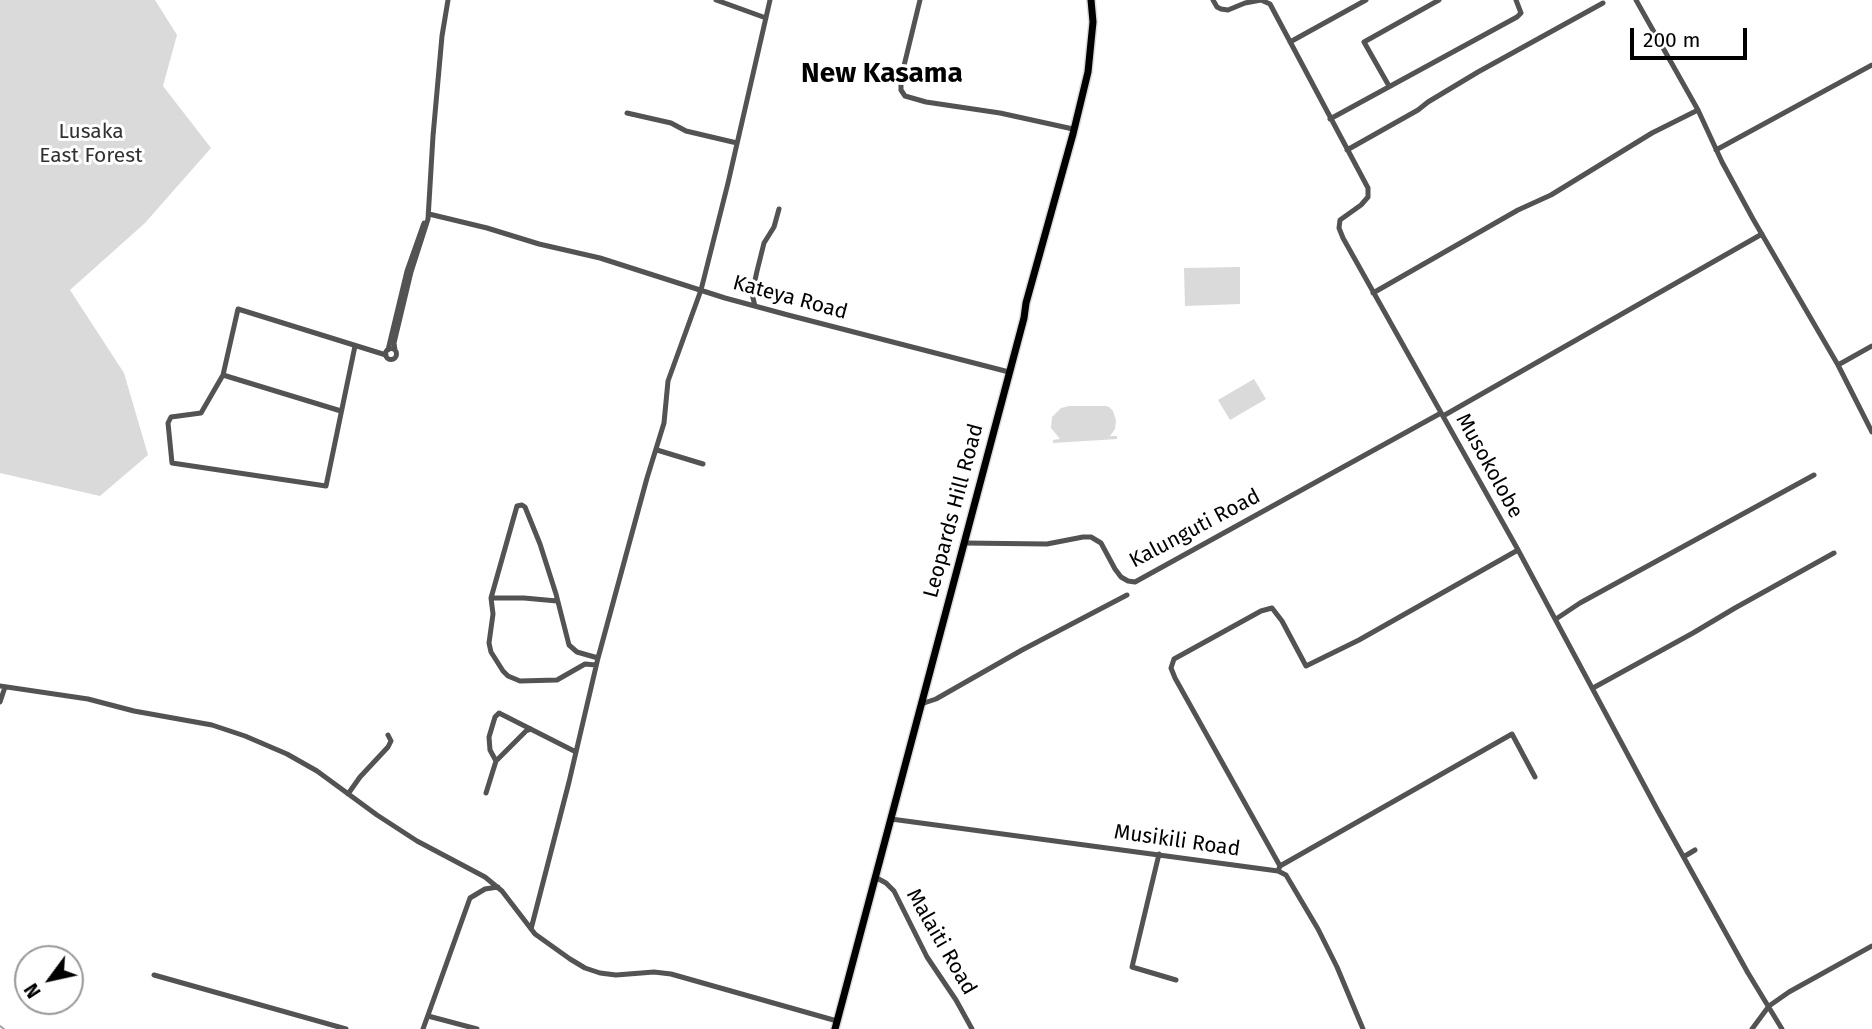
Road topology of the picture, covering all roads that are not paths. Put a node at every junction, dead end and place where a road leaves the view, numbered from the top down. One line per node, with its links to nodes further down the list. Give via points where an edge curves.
1 (448, 0): 24 (street)
2 (716, 0): 12 (street)
3 (770, 0): 12 (street)
4 (920, 0): 19 (street, via 901,78 905,96)
5 (1091, 0): 19 (main road, Leopards Hill Road, via 1088,72)
6 (1213, 0): 13 (street, Musokolobe, via 1217,7 1228,10 1265,1)
7 (1366, 0): 13 (street)
8 (1439, 0): 15 (street, via 1364,42)
9 (1516, 0): 15 (street, via 1521,13 1517,17)
10 (1636, 0): 16 (street)
11 (1603, 3): 21 (street)
12 (765, 18): 20 (street)
13 (1290, 42): 18 (street, Musokolobe)
14 (1872, 65): 22 (street)
15 (1389, 86): 18 (street)
16 (1698, 110): 22 (street); 27 (street)
17 (627, 113): 20 (street)
18 (1330, 119): 21 (street, Musokolobe)
19 (1073, 129): 32 (main road, Leopards Hill Road)
20 (737, 143): 26 (street)
21 (1347, 150): 27 (street, Musokolobe, via 1369,193 1340,220 1339,228)
22 (1716, 150): 25 (street)
23 (779, 209): 28 (street, via 757,271 752,294)
24 (429, 217): 26 (street, Kateya Road, via 487,228); 29 (street, via 407,271 390,352)
25 (1762, 234): 31 (street); 35 (street)
26 (701, 290): 28 (street, Kateya Road); 37 (street, via 668,381)
27 (1373, 293): 35 (street, Musokolobe)
28 (755, 306): 32 (street, Kateya Road)
29 (355, 346): 33 (street, via 238,309); 34 (street)
30 (1872, 346): 31 (street)
31 (1838, 365): 36 (street)
32 (1009, 372): 40 (main road, Leopards Hill Road)
33 (223, 375): 34 (street); 34 (street, via 201,413 171,417 172,463 326,486)
34 (341, 411)
35 (1442, 415): 40 (street, Kalunguti Road, via 1135,582 1121,577 1101,543 1091,537 1047,544); 41 (street, Musokolobe)
36 (1872, 432)
37 (657, 450): 38 (street); 47 (street)
38 (703, 464)
39 (1814, 475): 46 (street)
40 (964, 543): 52 (main road, Leopards Hill Road)
41 (1518, 550): 46 (street, Musokolobe); 64 (street, via 1306,666 1272,608 1174,659 1175,678)
42 (1834, 552): 50 (street)
43 (1127, 595): 52 (street)
44 (491, 598): 45 (street); 45 (street, via 520,505 541,544); 48 (street, via 489,648 508,676 520,681 553,680 585,664)
45 (557, 601): 47 (street, via 569,645)
46 (1556, 619): 50 (street, Musokolobe)
47 (598, 658): 48 (street)
48 (596, 665): 55 (street)
49 (2, 687): 51 (street); 59 (street, via 88,699 212,725 303,762)
50 (1592, 688): 63 (street, Musokolobe)
51 (0, 702)
52 (921, 704): 60 (main road, Leopards Hill Road)
53 (531, 729): 55 (street); 56 (street); 56 (street, via 497,714 489,737)
54 (388, 735): 59 (street, via 388,747)
55 (576, 751): 67 (street)
56 (496, 761): 58 (street)
57 (1535, 777): 64 (street, via 1512,734)
58 (485, 793)
59 (348, 794): 66 (street, via 417,841)
60 (891, 819): 62 (street, Musikili Road); 65 (main road, Leopards Hill Road)
61 (1695, 850): 63 (street)
62 (1159, 854): 64 (street, Musikili Road); 70 (street, via 1132,967)
63 (1685, 856): 71 (street, Musokolobe)
64 (1279, 868): 78 (street, via 1318,929)
65 (875, 877): 73 (main road, Leopards Hill Road); 77 (street, Malaiti Road, via 894,891)
66 (498, 887): 67 (street); 72 (street, via 470,898)
67 (531, 929): 73 (street, via 570,960 593,971 671,974)
68 (1872, 946): 71 (street)
69 (154, 975): 74 (street)
70 (1176, 980)
71 (1769, 1006): 79 (street); 80 (street, Musokolobe)
72 (428, 1016): 75 (street); 76 (street)
73 (836, 1025)
74 (346, 1029)
75 (423, 1029)
76 (477, 1029)
77 (971, 1029)
78 (1363, 1029)
79 (1752, 1029)
80 (1782, 1029)

